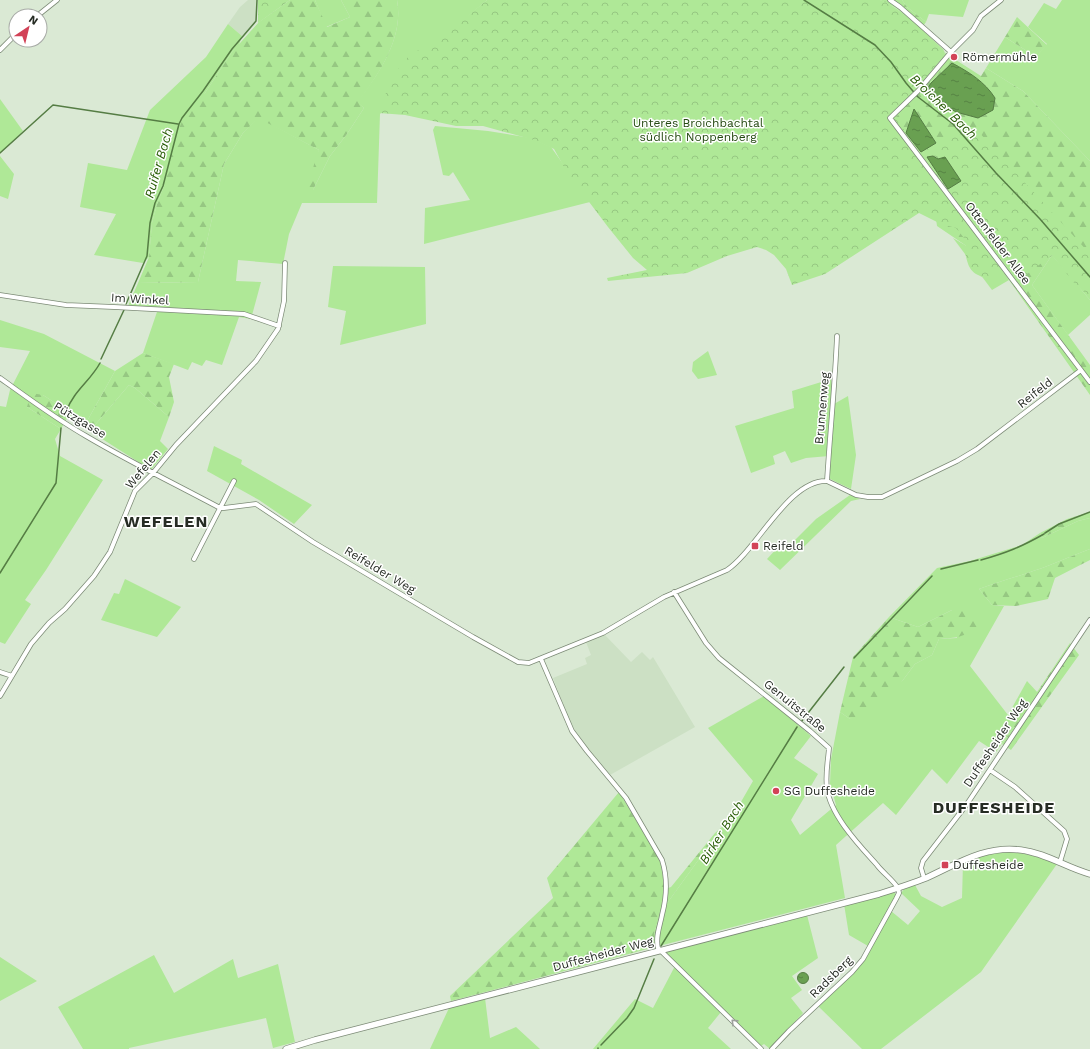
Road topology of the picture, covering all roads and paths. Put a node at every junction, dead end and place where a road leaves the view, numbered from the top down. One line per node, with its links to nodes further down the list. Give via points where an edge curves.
1 (57, 0): 4 (street)
2 (890, 0): 7 (street)
3 (1001, 0): 7 (street, via 981,16 973,30)
4 (47, 8)
5 (8, 42): 6 (street)
6 (0, 50)
7 (951, 52): 12 (street, Ottenfelder Allee, via 918,91 890,118)
8 (285, 263): 10 (street, via 284,300)
9 (0, 295): 10 (street, Im Winkel, via 66,306 244,314)
10 (279, 326): 15 (street, Wefelen, via 256,361)
11 (837, 336): 17 (street, Brunnenweg, via 835,394)
12 (1081, 370): 14 (street, Ottenfelder Allee); 17 (street, Reifeld, via 977,449 882,497 856,495)
13 (0, 378): 15 (street, Pützgasse, via 85,436)
14 (1090, 382)
15 (153, 473): 18 (street); 24 (street, Wefelen, via 135,491 110,552 94,576 31,644)
16 (234, 481): 18 (street)
17 (826, 481): 20 (street, via 814,484 793,497 734,566)
18 (220, 508): 19 (street); 22 (street, Reifelder Weg, via 256,504 313,542 518,662 528,663)
19 (194, 559)
20 (674, 592): 22 (street, via 611,629); 30 (street, Genuitstraße, via 706,643 719,658 829,748 827,788 834,807 866,853)
21 (1090, 620): 26 (street, Duffesheider Weg)
22 (540, 659): 31 (street, via 572,731 626,798 662,860 667,885 656,938)
23 (0, 672): 24 (street)
24 (12, 676): 25 (street, Wefelen)
25 (0, 696)
26 (990, 770): 27 (street, via 1015,787 1064,831 1067,839); 29 (street, Duffesheider Weg, via 924,861 921,868)
27 (1060, 862): 28 (street, Duffesheider Weg); 29 (street, Duffesheider Weg, via 1022,850 994,850 974,855)
28 (1090, 874)
29 (924, 878): 30 (street, Duffesheider Weg)
30 (898, 888): 31 (street, Duffesheider Weg); 34 (street, Radsberg, via 899,893 863,959)
31 (660, 950): 32 (street, Duffesheider Weg); 33 (street, one-way to 31)
32 (286, 1049)
33 (761, 1049)
34 (772, 1049)

